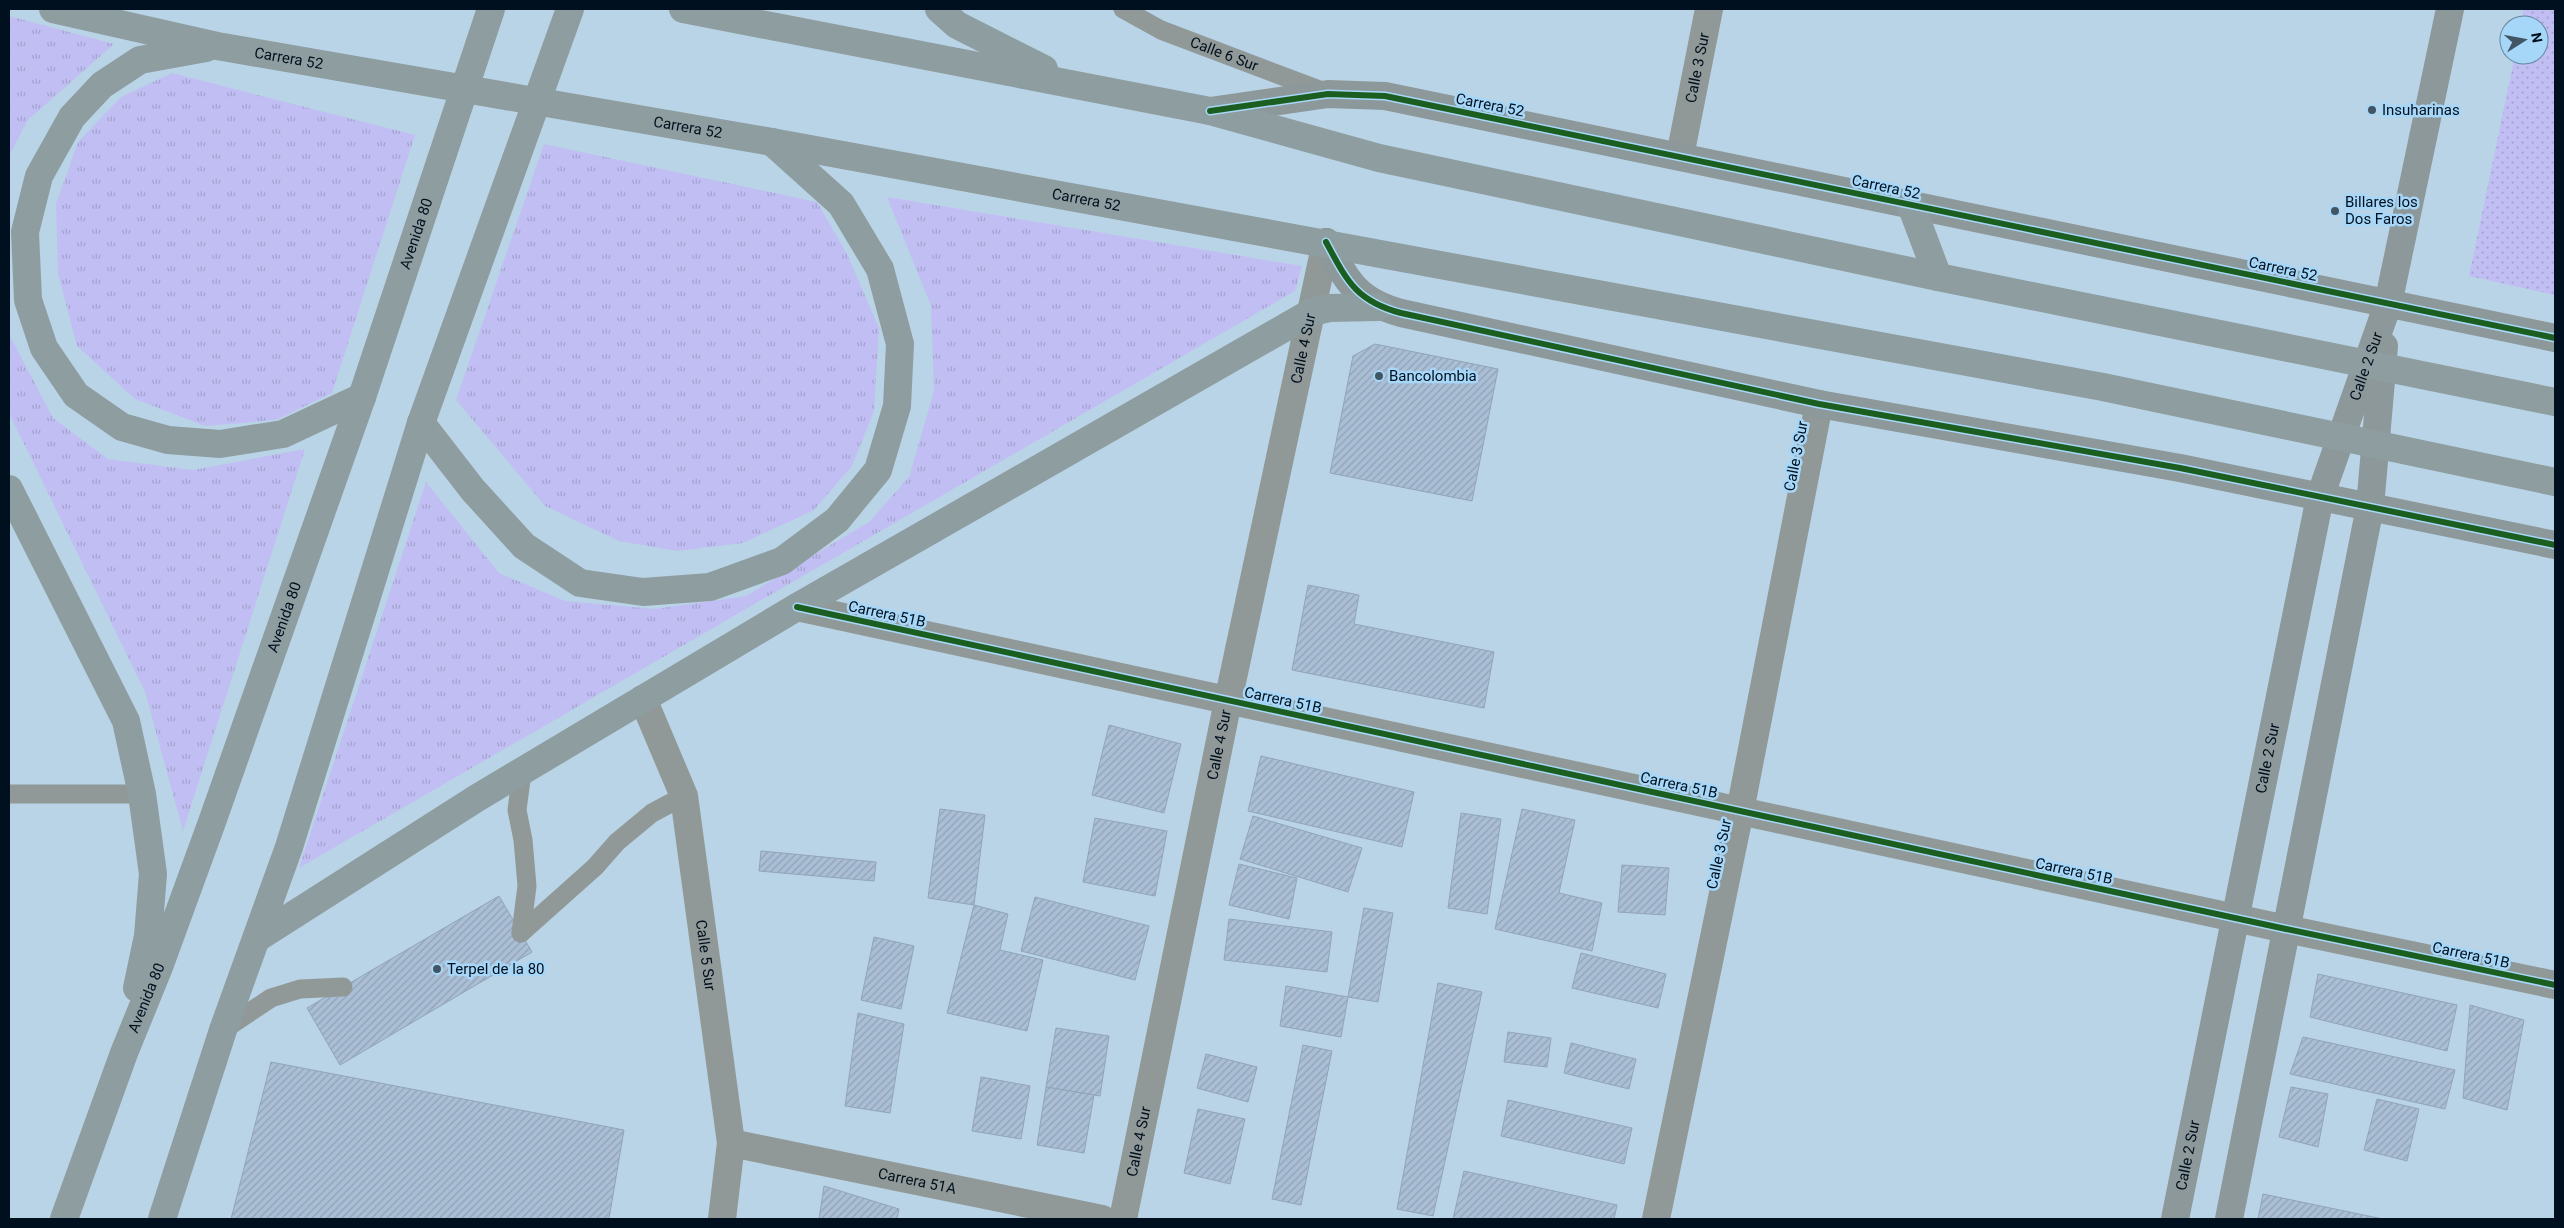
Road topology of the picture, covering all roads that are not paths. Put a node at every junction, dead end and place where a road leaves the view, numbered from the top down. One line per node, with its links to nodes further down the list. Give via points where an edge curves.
1 (52, 9): 9 (main road, Carrera 52)
2 (491, 9): 23 (main road, Avenida 80, bridge)
3 (570, 9): 26 (main road, bridge)
4 (683, 9): 10 (main road, Carrera 52)
5 (939, 9): 10 (main road, via 957,25)
6 (1123, 9): 11 (lane, Calle 6 Sur, via 1161,30)
7 (1710, 9): 14 (street, Calle 3 Sur)
8 (2450, 9): 18 (street, Calle 2 Sur)
9 (217, 46): 13 (main road, Carrera 52); 23 (main road, via 140,60 102,85 72,117 39,176 25,232 28,300 44,348 76,395 122,427 168,440 220,444 284,434)
10 (1072, 83): 12 (main road, Carrera 52)
11 (1328, 94): 12 (street, Carrera 52); 14 (street, Carrera 52, via 1385,96)
12 (1210, 111): 17 (main road, Carrera 52, via 1378,158)
13 (772, 142): 16 (main road, Carrera 52); 26 (main road, via 841,204 880,269 900,344 896,406 878,470 837,520 782,561 710,587 643,592 580,583 524,546 473,490)
14 (1680, 156): 15 (street, Carrera 52)
15 (1911, 205): 17 (main road); 18 (street, Carrera 52)
16 (1326, 242): 19 (street, via 1345,277 1361,295); 20 (street, Calle 4 Sur); 27 (main road, Carrera 52, via 2093,385)
17 (1938, 277): 22 (main road, Carrera 52)
18 (2388, 304): 21 (street, Carrera 52); 22 (street, Calle 2 Sur)
19 (1378, 307): 20 (main road); 25 (street)
20 (1312, 312): 34 (main road); 36 (street, Calle 4 Sur)
21 (2555, 338)
22 (2375, 366): 24 (main road, Carrera 52); 27 (street, Calle 2 Sur); 28 (street, Calle 2 Sur)
23 (362, 397): 48 (main road, Avenida 80, via 176,921)
24 (2555, 402)
25 (1819, 404): 31 (street, via 2180,468); 41 (street, Calle 3 Sur)
26 (421, 423): 44 (main road)
27 (2342, 437): 28 (main road, Carrera 52); 31 (street, Calle 2 Sur)
28 (2375, 444): 29 (main road, Carrera 52); 32 (street, Calle 2 Sur)
29 (2555, 482)
30 (9, 489): 39 (main road, via 126,721)
31 (2320, 497): 32 (street); 42 (street, Calle 2 Sur)
32 (2370, 506): 33 (street); 43 (street, Calle 2 Sur)
33 (2555, 545)
34 (797, 607): 35 (main road); 36 (street, Carrera 51B)
35 (643, 699): 37 (main road); 40 (street, Calle 5 Sur)
36 (1228, 701): 41 (street, Carrera 51B); 54 (street, Calle 4 Sur)
37 (522, 772): 40 (lane, via 517,810 527,886 520,933 595,867 617,842 652,813); 44 (main road)
38 (9, 794): 39 (lane)
39 (142, 794): 48 (main road, via 153,874 148,936)
40 (684, 796): 49 (street, Calle 5 Sur)
41 (1740, 811): 42 (street, Carrera 51B); 55 (street, Calle 3 Sur)
42 (2235, 918): 43 (street, Carrera 51B); 56 (street, Calle 2 Sur)
43 (2286, 929): 45 (street, Carrera 51B); 57 (street, Calle 2 Sur)
44 (259, 937): 47 (main road)
45 (2555, 985)
46 (343, 987): 47 (lane, via 300,989 271,998)
47 (224, 1030): 51 (main road)
48 (124, 1053): 50 (main road, Avenida 80)
49 (731, 1143): 52 (street, Calle 5 Sur); 53 (street, Carrera 51A)
50 (64, 1219)
51 (162, 1219)
52 (722, 1219)
53 (1102, 1219)
54 (1123, 1219)
55 (1656, 1219)
56 (2175, 1219)
57 (2229, 1219)

